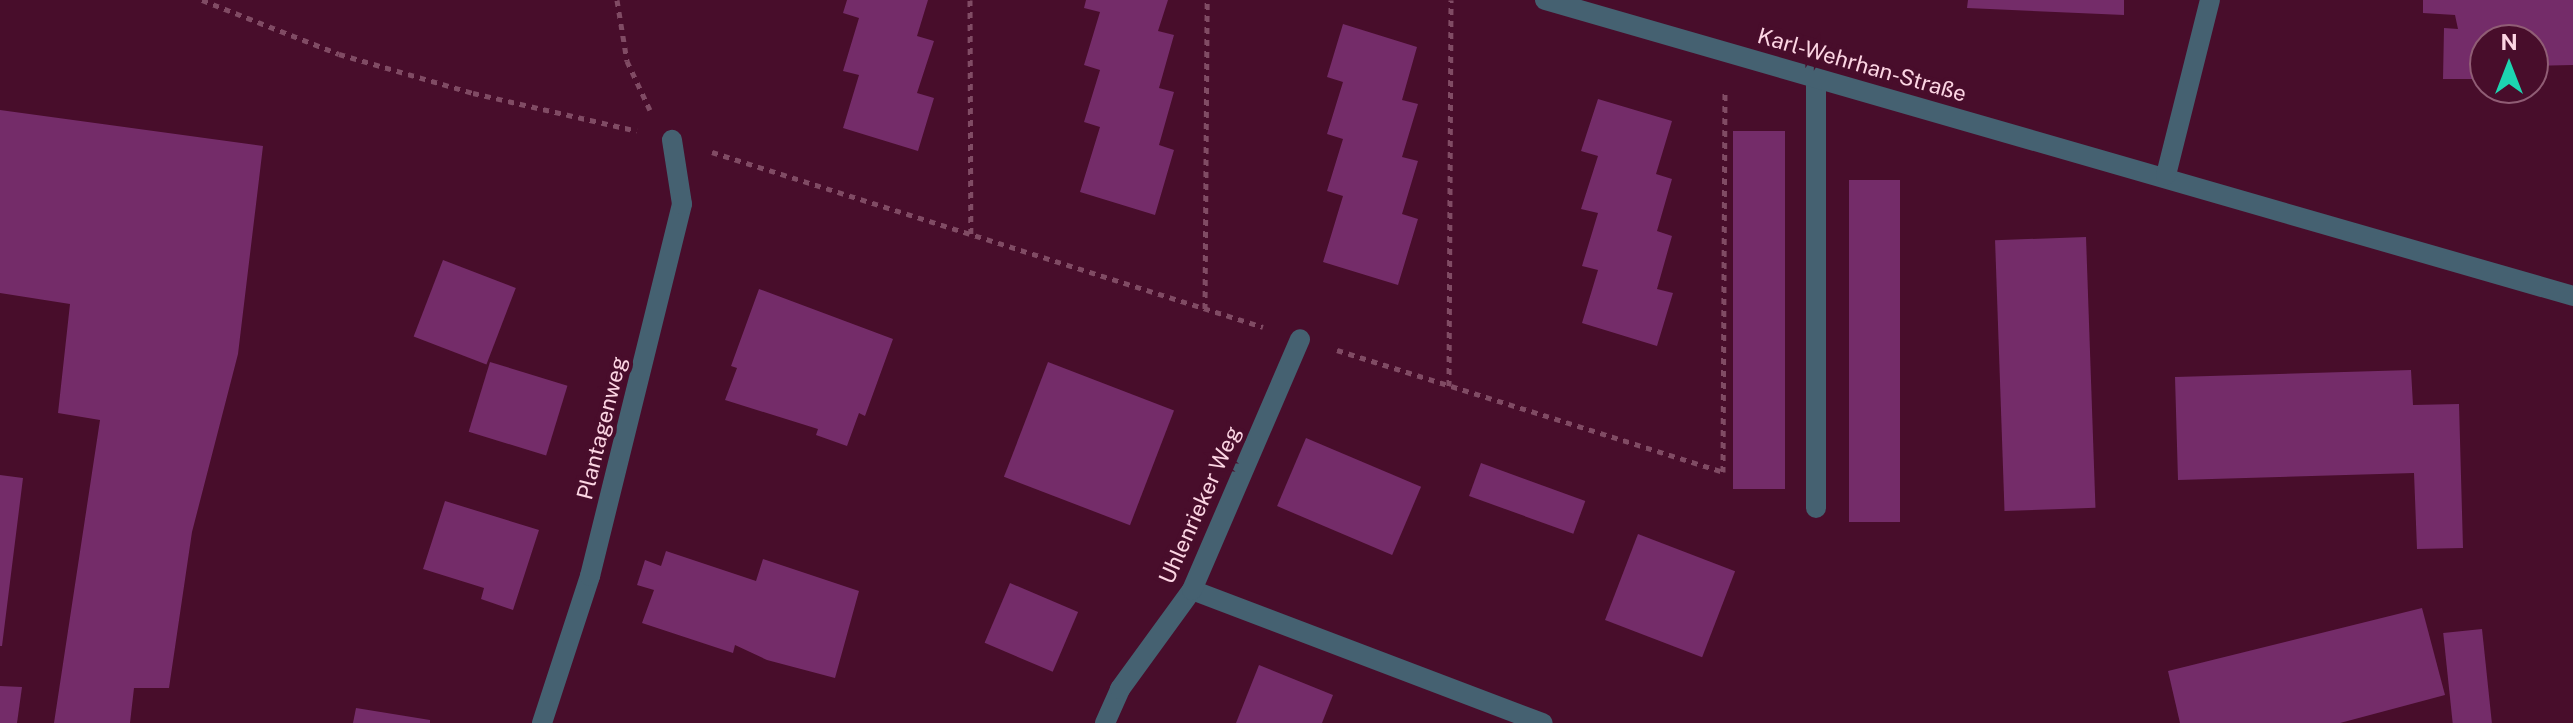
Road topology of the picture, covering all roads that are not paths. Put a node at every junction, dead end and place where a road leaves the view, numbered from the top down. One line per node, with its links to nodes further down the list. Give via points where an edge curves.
1 (1545, 0): 3 (street, Karl-Wehrhan-Straße)
2 (2210, 0): 5 (street)
3 (1816, 79): 5 (street, Karl-Wehrhan-Straße); 8 (street)
4 (672, 140): 10 (street, Plantagenweg, via 682,204 590,576)
5 (2166, 175): 6 (street, Karl-Wehrhan-Straße)
6 (2573, 296)
7 (1300, 339): 9 (street, Uhlenrieker Weg)
8 (1816, 508)
9 (1192, 590): 11 (street, Uhlenrieker Weg, via 1120,689); 12 (street)
10 (542, 723)
11 (1105, 723)
12 (1543, 723)

